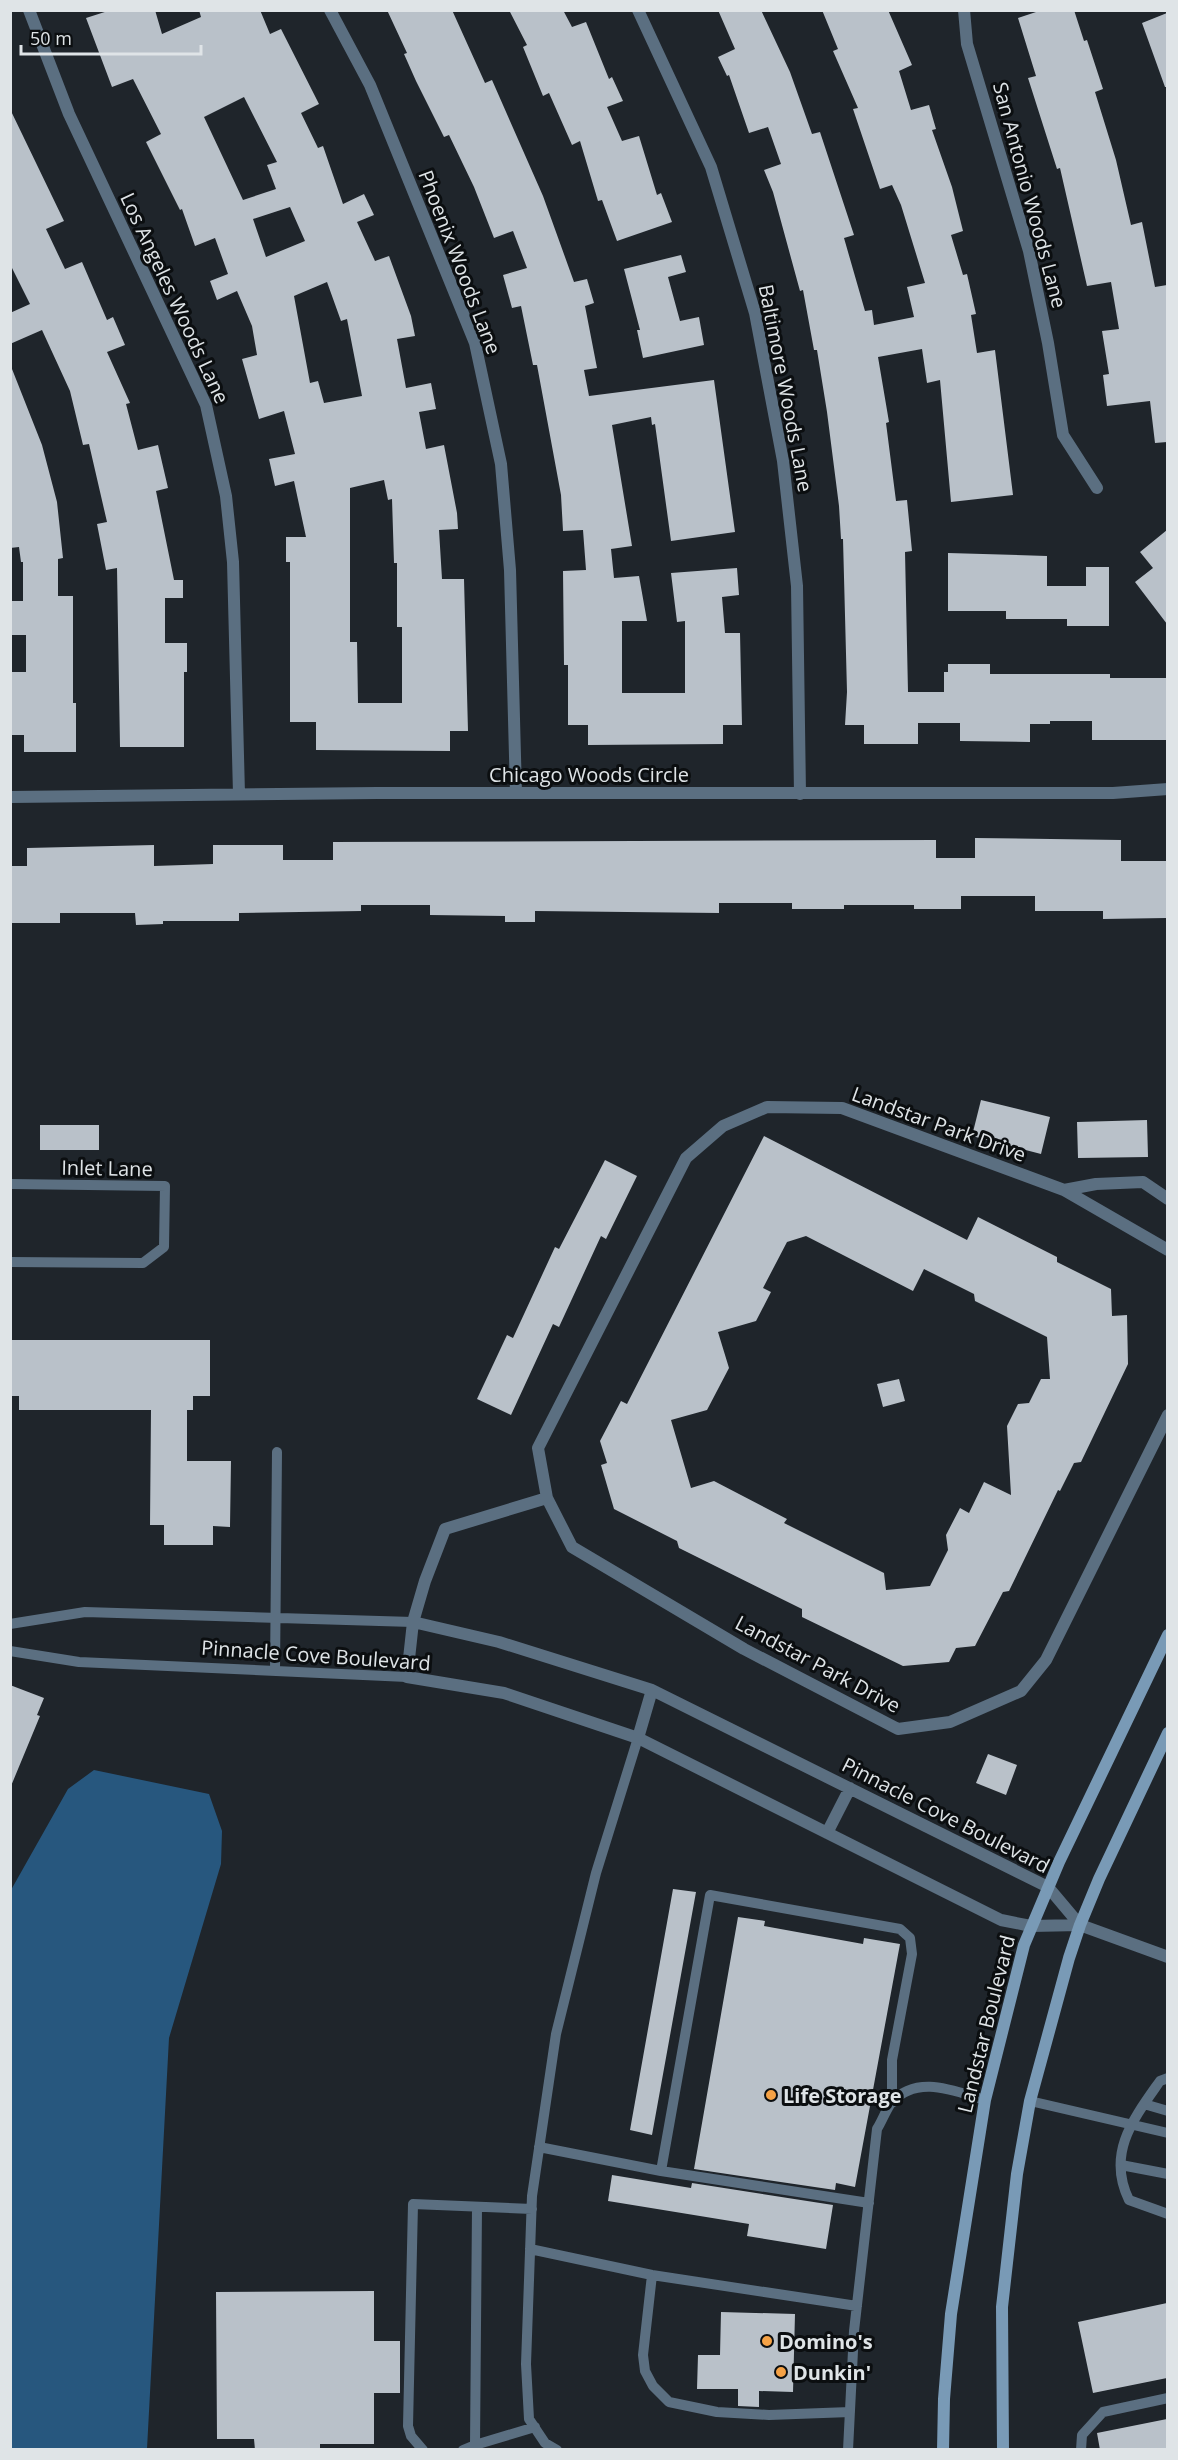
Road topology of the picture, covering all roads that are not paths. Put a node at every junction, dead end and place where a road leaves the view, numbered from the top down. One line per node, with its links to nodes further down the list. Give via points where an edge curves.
1 (29, 10): 8 (street, Los Angeles Woods Lane, via 69,114 206,405 226,496 233,562)
2 (330, 10): 7 (street, Phoenix Woods Lane, via 370,85 475,343 501,464 510,570)
3 (638, 10): 9 (street, Baltimore Woods Lane, via 711,167 756,313 783,461 797,586)
4 (964, 10): 5 (street, San Antonio Woods Lane, via 967,44 1029,251 1063,435)
5 (1097, 488)
6 (1167, 789): 9 (street, Chicago Woods Circle, via 1113,793)
7 (516, 793): 8 (street, Chicago Woods Circle); 9 (street, Chicago Woods Circle)
8 (239, 794): 10 (street, Chicago Woods Circle)
9 (800, 794)
10 (10, 797)
11 (10, 1184): 15 (lane, Inlet Lane, via 165,1186 164,1247 143,1263)
12 (1064, 1190): 13 (street, Landstar Park Drive, via 1143,1182); 14 (street, Landstar Park Drive); 18 (street, Landstar Park Drive, via 842,1108 767,1107 723,1126 686,1158 538,1448)
13 (1167, 1199)
14 (1167, 1250)
15 (10, 1262)
16 (1167, 1415): 18 (street, Landstar Park Drive, via 1046,1660 1021,1691 950,1722 898,1729 744,1649 572,1547)
17 (276, 1452): 19 (lane)
18 (547, 1498): 20 (street, via 445,1529)
19 (277, 1618): 20 (lane, Pinnacle Cove Boulevard); 21 (lane, Pinnacle Cove Boulevard, via 84,1612); 24 (lane)
20 (412, 1622): 25 (street); 26 (street, Pinnacle Cove Boulevard, via 499,1642)
21 (10, 1624)
22 (1167, 1635): 32 (street, Landstar Boulevard)
23 (10, 1651): 24 (lane, Pinnacle Cove Boulevard, via 79,1662)
24 (275, 1671): 25 (lane, Pinnacle Cove Boulevard)
25 (406, 1677): 28 (street, Pinnacle Cove Boulevard, via 504,1693)
26 (652, 1690): 28 (street); 30 (street, Pinnacle Cove Boulevard)
27 (1167, 1733): 29 (street)
28 (638, 1738): 31 (street, Pinnacle Cove Boulevard); 44 (lane, via 596,1873 556,2034)
29 (1164, 1751): 34 (street, via 1099,1879)
30 (850, 1788): 31 (street); 32 (street, Pinnacle Cove Boulevard)
31 (827, 1833): 33 (street, Pinnacle Cove Boulevard, via 1001,1920)
32 (1048, 1887): 33 (street, Landstar Boulevard); 34 (street, Pinnacle Cove Boulevard)
33 (1031, 1926): 34 (street, Pinnacle Cove Boulevard); 37 (street, Landstar Boulevard)
34 (1080, 1926): 35 (street); 38 (street)
35 (1167, 1957)
36 (1165, 2081): 40 (lane)
37 (985, 2100): 39 (lane, via 938,2086 911,2088); 63 (street, Landstar Boulevard, via 951,2314)
38 (1030, 2101): 42 (lane); 64 (street, via 1017,2174 1002,2307)
39 (891, 2103): 46 (lane, via 892,2060 912,1954 910,1938 900,1929 710,1895); 48 (lane, via 877,2128)
40 (1144, 2104): 41 (lane); 42 (lane)
41 (1167, 2111)
42 (1131, 2123): 43 (lane); 45 (lane, via 1123,2143)
43 (1167, 2133)
44 (539, 2147): 46 (lane); 50 (lane)
45 (1121, 2165): 47 (lane); 51 (lane, via 1123,2188 1129,2200)
46 (661, 2171): 48 (lane)
47 (1167, 2174)
48 (869, 2204): 54 (lane)
49 (477, 2207): 50 (lane); 58 (lane); 59 (lane, via 413,2204 408,2426)
50 (532, 2210): 52 (lane)
51 (1167, 2214)
52 (530, 2249): 53 (lane); 57 (lane, via 526,2364 530,2419)
53 (652, 2275): 54 (lane); 56 (lane, via 645,2371 669,2402 717,2412 769,2415)
54 (857, 2306): 56 (lane)
55 (1167, 2398): 65 (lane, via 1103,2412 1082,2435)
56 (850, 2412): 62 (lane)
57 (535, 2427): 58 (lane); 61 (lane, via 545,2443)
58 (475, 2445): 60 (lane)
59 (423, 2450)
60 (463, 2450)
61 (557, 2450)
62 (848, 2450)
63 (943, 2450)
64 (1003, 2450)
65 (1081, 2450)

